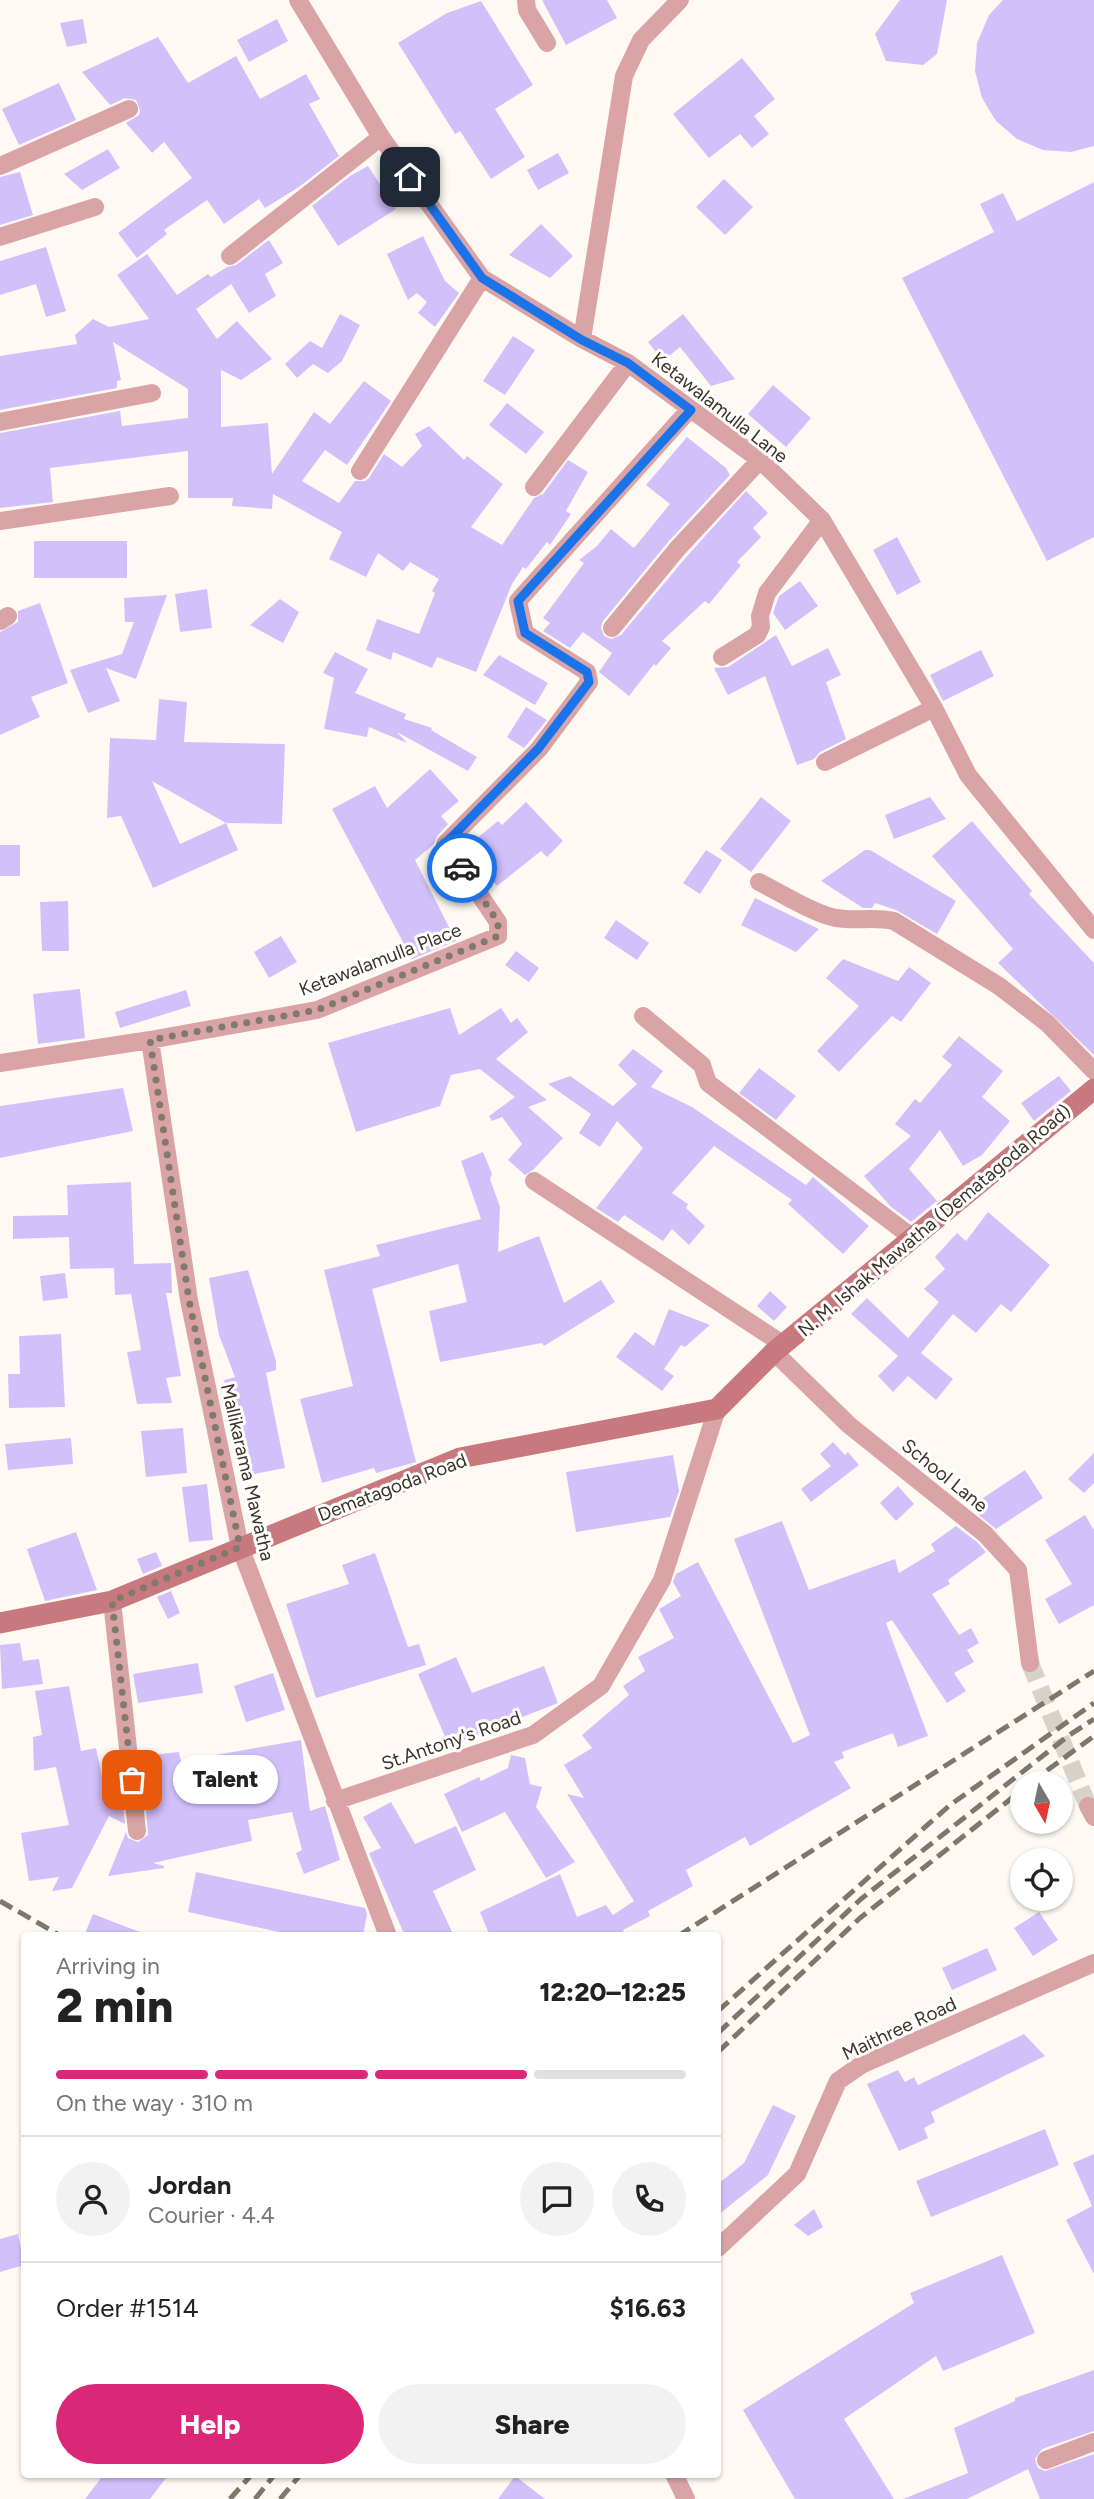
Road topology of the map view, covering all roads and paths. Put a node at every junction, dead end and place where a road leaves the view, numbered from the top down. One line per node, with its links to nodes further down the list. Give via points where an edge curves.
1 (298, 0): 6 (street, Ketawalamulla Lane)
2 (526, 0): 4 (street)
3 (680, 0): 12 (street, via 641,40 624,76)
4 (547, 43)
5 (129, 109): 7 (street)
6 (381, 137): 10 (street); 11 (street, Ketawalamulla Lane)
7 (0, 166)
8 (95, 207): 9 (street)
9 (0, 237)
10 (230, 256)
11 (482, 278): 12 (street, Ketawalamulla Lane); 18 (street)
12 (582, 340): 13 (street, Ketawalamulla Lane)
13 (628, 363): 15 (street, Ketawalamulla Lane); 19 (street)
14 (152, 393): 16 (street)
15 (691, 410): 17 (street, Ketawalamulla Lane); 30 (street, Ketawalamulla Place, via 518,601 525,633 587,672 589,682 538,749 445,844 498,922 498,936 317,1010)
16 (0, 422)
17 (760, 460): 21 (street, Ketawalamulla Lane); 23 (street)
18 (360, 471)
19 (534, 487)
20 (170, 496): 22 (street)
21 (822, 520): 24 (street, via 767,593 757,635); 25 (street, Ketawalamulla Lane)
22 (0, 521)
23 (612, 628)
24 (722, 657)
25 (934, 708): 26 (street); 28 (street, Ketawalamulla Lane, via 968,775)
26 (825, 762)
27 (759, 882): 32 (street, via 827,916 894,921 999,986 1047,1023)
28 (1094, 930)
29 (643, 1016): 35 (street, via 702,1065 708,1083)
30 (150, 1040): 31 (street, Ketawalamulla Place); 38 (street, Mallikarama Mawatha, via 189,1300)
31 (0, 1063)
32 (1094, 1071)
33 (1094, 1088): 35 (main road, N. M. Ishak Mawatha (Dematagoda Road))
34 (534, 1181): 36 (street, School Lane)
35 (913, 1238): 36 (main road, N. M. Ishak Mawatha (Dematagoda Road))
36 (779, 1348): 37 (main road); 41 (street, School Lane, via 849,1424 985,1534 1018,1570)
37 (717, 1409): 38 (main road, Dematagoda Road, via 460,1458); 42 (street, St.Antony's Road, via 662,1580 601,1686 533,1735)
38 (240, 1547): 39 (main road, Dematagoda Road); 42 (street, Mallikarama Mawatha)
39 (112, 1601): 40 (main road, Dematagoda Road); 43 (street)
40 (0, 1623)
41 (1030, 1663)
42 (335, 1801): 44 (street, Mallikarama Mawatha)
43 (137, 1831)
44 (386, 1932)
45 (1094, 1963): 46 (street, Maithree Road, via 861,2065 838,2081 797,2174)
46 (721, 2245)
47 (1094, 2442): 48 (street)
48 (1046, 2460)
49 (676, 2478): 50 (street)
50 (686, 2499)

